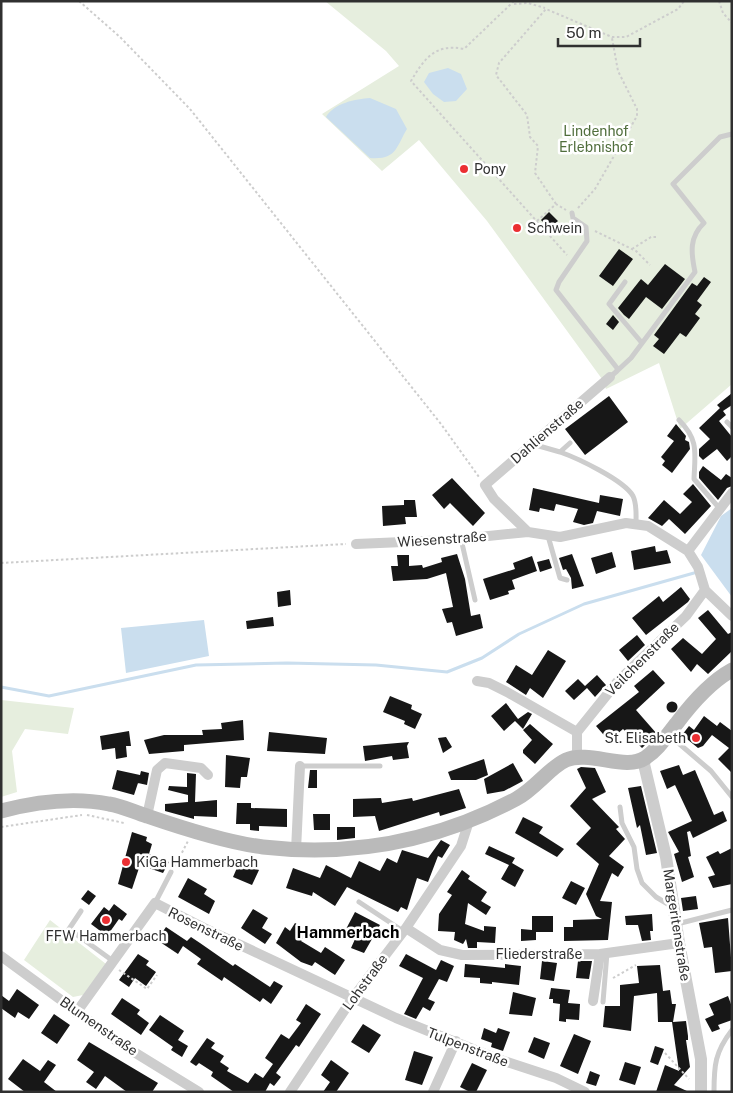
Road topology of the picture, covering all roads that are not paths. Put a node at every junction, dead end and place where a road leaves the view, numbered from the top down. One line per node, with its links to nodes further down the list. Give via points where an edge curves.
1 (732, 134): 4 (lane, via 720,137 673,184 704,223 696,230 690,251 695,272)
2 (572, 214): 5 (lane, via 586,227 587,241 556,290)
3 (624, 282): 4 (lane, via 609,304)
4 (642, 342): 5 (lane)
5 (614, 374): 10 (street, Dahlienstraße)
6 (679, 420): 13 (lane, via 690,431 694,442 694,479)
7 (727, 422): 8 (lane)
8 (732, 427)
9 (570, 443): 11 (lane)
10 (532, 444): 11 (lane); 15 (street, Dahlienstraße, via 485,485 505,511)
11 (560, 452): 14 (lane, via 586,461 632,493)
12 (732, 493): 13 (street)
13 (721, 510): 19 (street)
14 (636, 523): 16 (street, via 560,537); 19 (street, via 648,526)
15 (528, 532): 16 (street); 17 (street, Wiesenstraße)
16 (548, 536): 20 (lane, via 560,578)
17 (461, 539): 18 (street, Wiesenstraße); 22 (lane)
18 (356, 544)
19 (688, 552): 21 (street, via 698,567)
20 (567, 580)
21 (705, 590): 23 (street); 26 (street, Veilchenstraße, via 686,616 618,681)
22 (475, 600)
23 (732, 616)
24 (732, 670): 27 (main road, via 720,676 690,705)
25 (477, 681): 26 (street, via 507,692)
26 (577, 732): 28 (street)
27 (668, 735): 29 (main road); 33 (lane, via 710,771)
28 (577, 758): 29 (main road, via 624,762); 37 (main road, via 566,760 526,793)
29 (643, 760): 42 (street, Margeritenstraße, via 666,857)
30 (300, 766): 31 (lane); 38 (street)
31 (380, 766)
32 (208, 775): 36 (street, via 201,768 165,763 157,770)
33 (732, 796)
34 (620, 807): 42 (lane, via 622,823 634,847 642,883)
35 (1, 812): 36 (main road, via 34,804 77,801 108,804)
36 (147, 816): 38 (main road, via 186,836)
37 (469, 821): 38 (main road, via 372,848); 46 (street, Lohstraße, via 461,846)
38 (296, 850)
39 (172, 872): 41 (lane)
40 (359, 902): 46 (lane)
41 (155, 903): 50 (street, Rosenstraße); 51 (street, Rosenstraße)
42 (674, 908): 45 (street, Margeritenstraße)
43 (732, 910): 45 (lane)
44 (81, 911): 50 (lane, via 70,929)
45 (676, 924): 47 (street, Margeritenstraße)
46 (404, 930): 48 (street, Fliederstraße, via 440,950 462,955); 51 (street, Lohstraße)
47 (679, 943): 48 (street, Fliederstraße); 56 (street, Margeritenstraße, via 701,1059)
48 (604, 954): 52 (street); 52 (lane, via 605,983)
49 (1, 956): 53 (street, Blumenstraße)
50 (112, 963): 53 (street, Rosenstraße)
51 (352, 999): 55 (street, Tulpenstraße); 59 (street, Lohstraße)
52 (598, 1001)
53 (76, 1012): 58 (street, Blumenstraße)
54 (732, 1030): 61 (lane, via 720,1046 714,1064)
55 (456, 1042): 57 (street, Tulpenstraße, via 556,1078); 60 (street)
56 (701, 1090)
57 (582, 1091)
58 (199, 1092)
59 (290, 1092)
60 (433, 1092)
61 (714, 1092)

